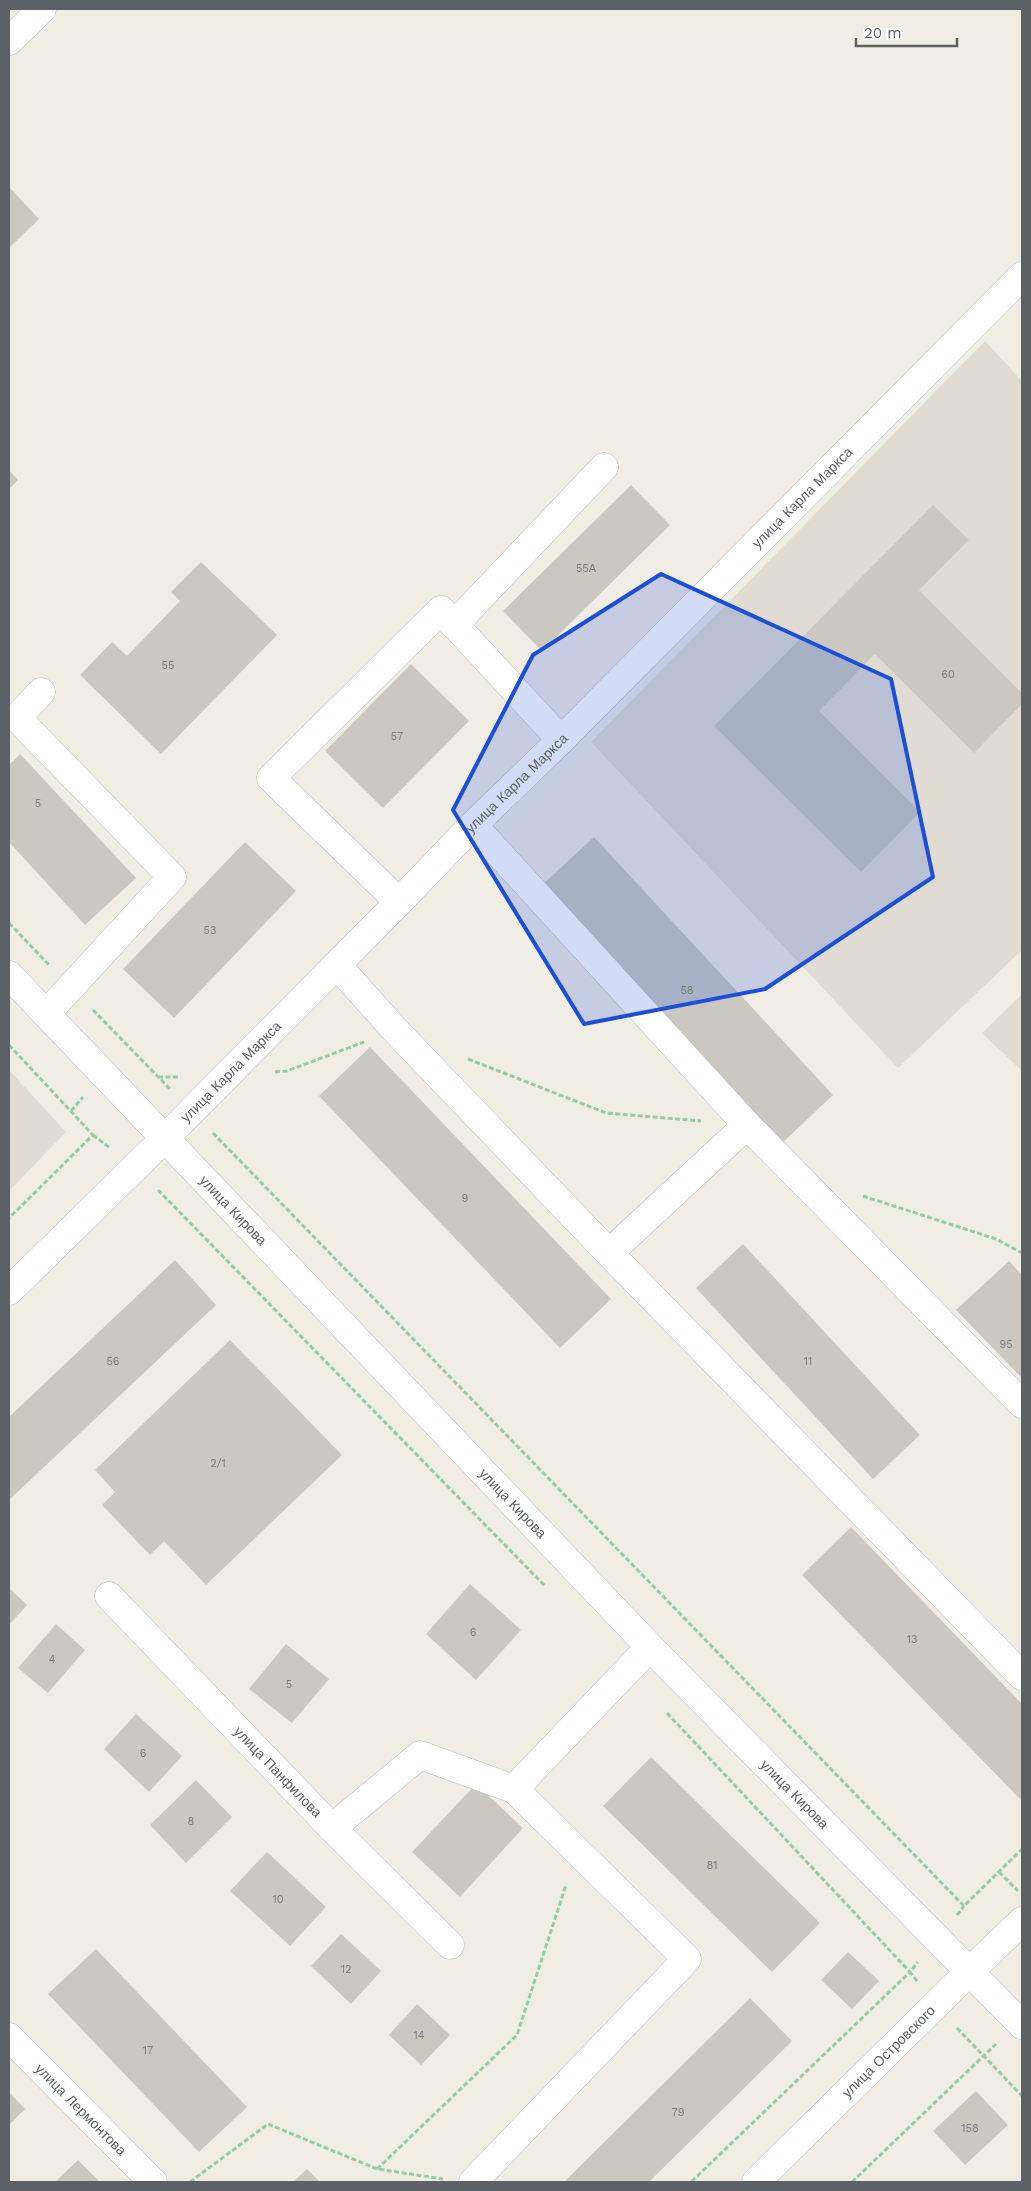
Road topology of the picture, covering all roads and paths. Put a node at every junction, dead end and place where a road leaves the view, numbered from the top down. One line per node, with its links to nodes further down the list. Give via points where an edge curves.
1 (42, 9): 2 (street)
2 (9, 42)
3 (1022, 276): 8 (street, улица Карла Маркса)
4 (604, 467): 5 (street)
5 (454, 625): 8 (street); 10 (street, via 441,610 271,778)
6 (42, 692): 7 (street)
7 (13, 722): 14 (street, via 172,877)
8 (561, 740): 9 (street, улица Карла Маркса)
9 (473, 825): 10 (street, улица Карла Маркса); 22 (street)
10 (400, 902): 12 (street, улица Карла Маркса)
11 (9, 923): 14 (path)
12 (337, 965): 16 (street); 20 (street, улица Карла Маркса)
13 (9, 975): 15 (street, улица Кирова)
14 (70, 986): 15 (street); 19 (path)
15 (46, 1014): 24 (street, улица Кирова)
16 (395, 1030): 20 (path, via 287,1071); 28 (street)
17 (9, 1045): 23 (path)
18 (459, 1055): 22 (path, via 606,1113)
19 (158, 1077): 20 (path); 21 (path)
20 (226, 1077): 21 (street, улица Карла Маркса)
21 (191, 1111): 24 (street, улица Карла Маркса); 41 (path, via 964,1906)
22 (747, 1125): 28 (street); 31 (street)
23 (93, 1135): 25 (path); 27 (path)
24 (165, 1138): 25 (street, улица Карла Маркса); 34 (street, улица Кирова)
25 (135, 1167): 30 (street, улица Карла Маркса); 32 (path)
26 (856, 1193): 29 (path, via 996,1239)
27 (9, 1218)
28 (609, 1253): 35 (street)
29 (1022, 1253)
30 (9, 1291)
31 (1022, 1404)
32 (552, 1593)
33 (109, 1596): 38 (street, улица Панфилова)
34 (650, 1647): 37 (street); 45 (street, улица Кирова)
35 (1022, 1676)
36 (661, 1706): 53 (path, via 910,1972)
37 (514, 1789): 38 (street, via 420,1755); 40 (street)
38 (332, 1828): 44 (street, улица Панфилова)
39 (1022, 1850): 41 (path)
40 (577, 1851): 48 (path, via 517,2035); 52 (street, via 687,1959)
41 (999, 1872): 42 (path)
42 (1022, 1896)
43 (1022, 1921): 45 (street, улица Островского)
44 (450, 1945)
45 (969, 1972): 46 (street, улица Кирова); 54 (street, улица Островского)
46 (1021, 2024): 55 (path)
47 (9, 2037): 50 (street, улица Лермонтова)
48 (377, 2169): 49 (path); 51 (path, via 268,2124)
49 (446, 2179)
50 (153, 2182)
51 (190, 2182)
52 (473, 2182)
53 (692, 2182)
54 (756, 2182)
55 (852, 2182)

